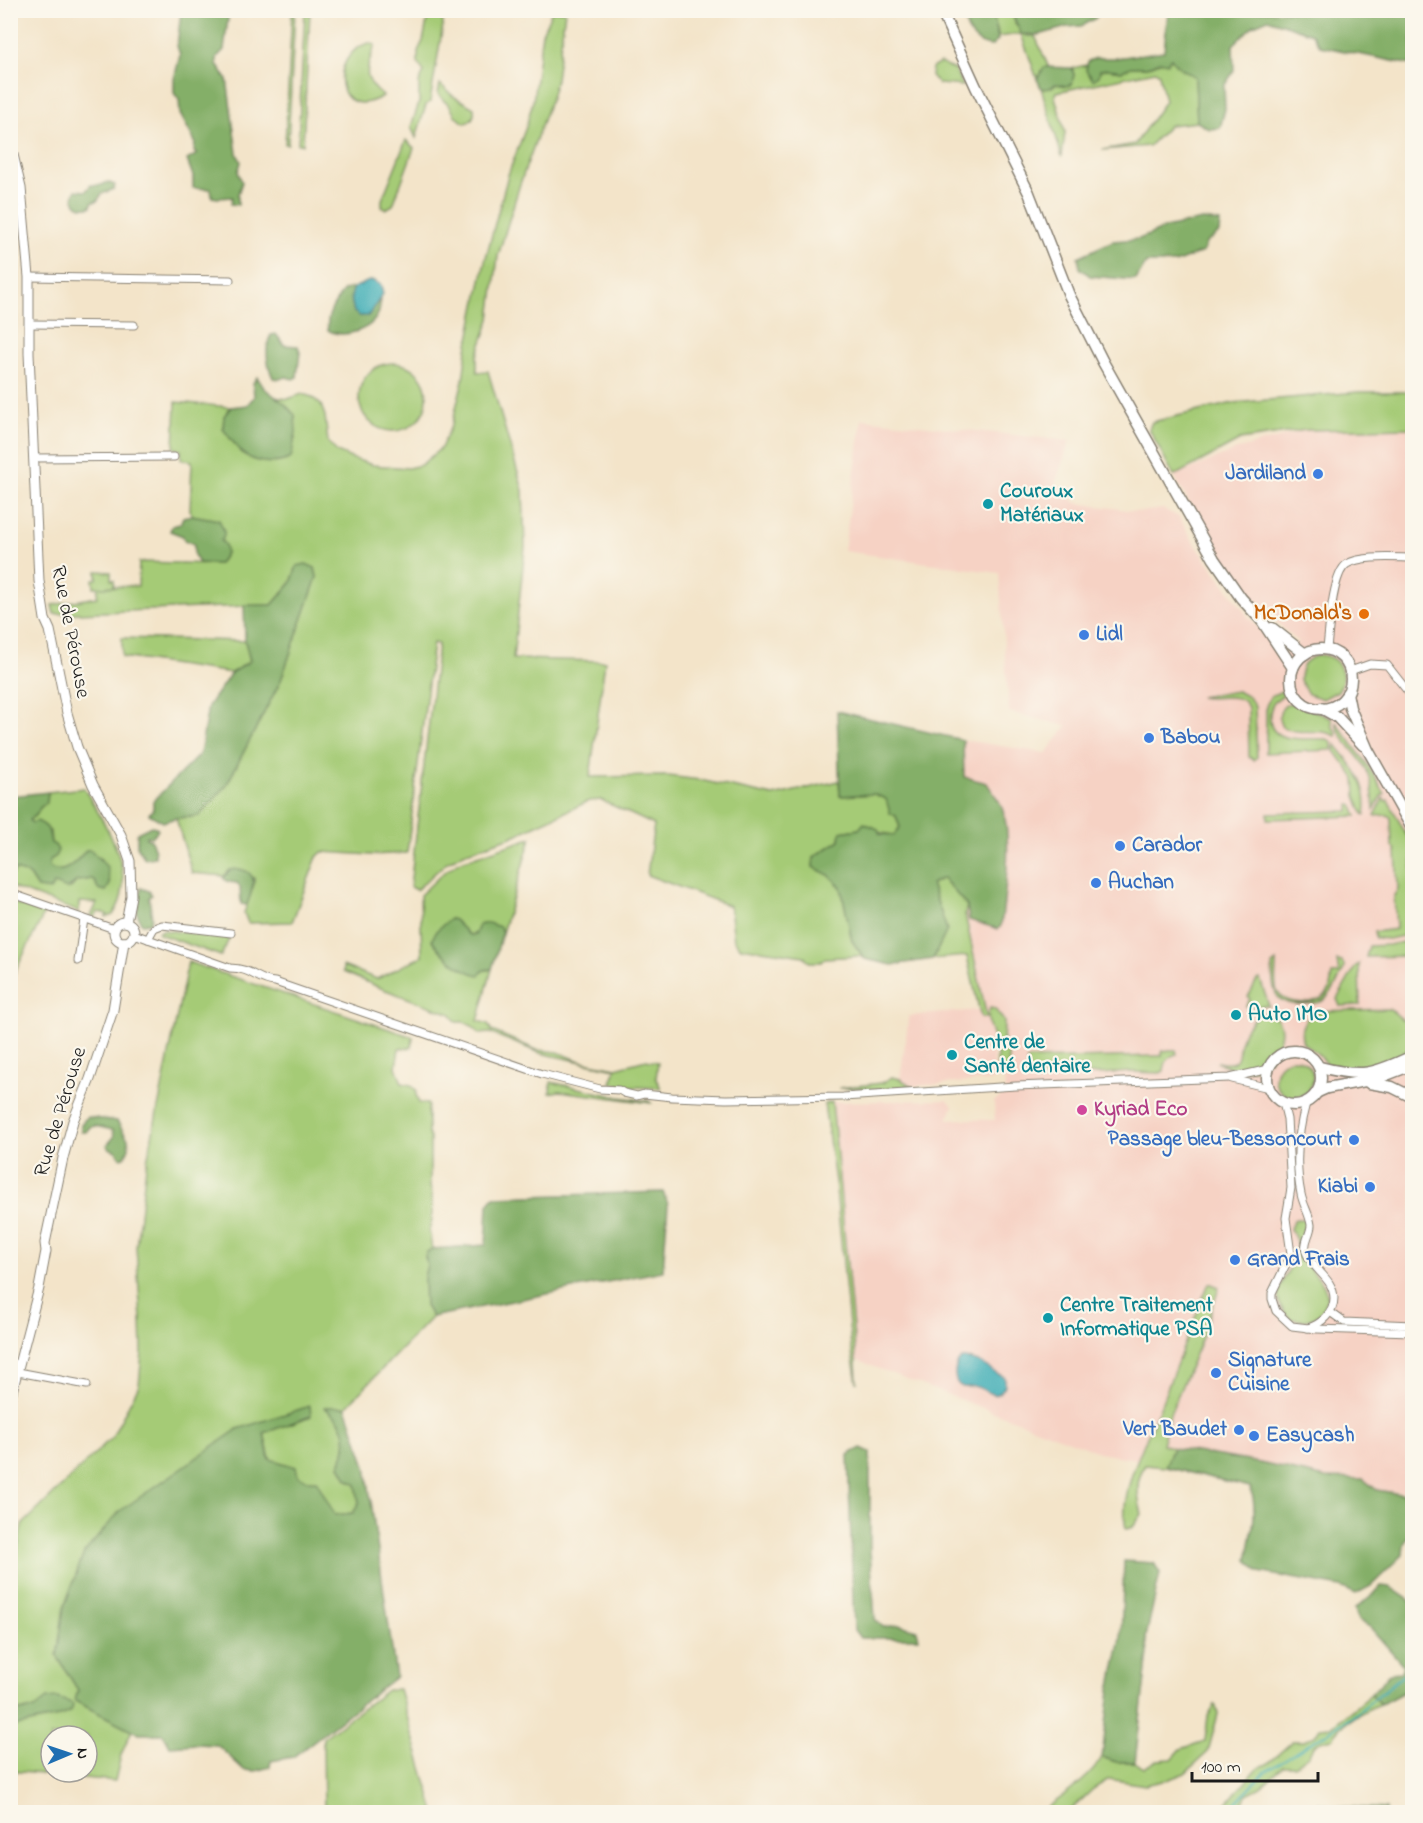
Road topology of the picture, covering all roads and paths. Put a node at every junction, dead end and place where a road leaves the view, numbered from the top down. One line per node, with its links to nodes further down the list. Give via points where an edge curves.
1 (941, 10): 10 (main road, via 1029,193 1082,322 1183,506 1230,583)
2 (10, 142): 3 (street, Rue de Pérouse, via 21,191)
3 (29, 277): 4 (street); 5 (street, Rue de Pérouse)
4 (230, 280)
5 (30, 324): 6 (street); 7 (street, Rue de Pérouse)
6 (135, 325)
7 (34, 458): 8 (street); 22 (street, Rue de Pérouse, via 38,567 45,619 77,747 130,861 131,896)
8 (174, 458)
9 (1413, 558): 11 (street, via 1346,564 1337,576)
10 (1262, 621): 12 (main road); 13 (main road)
11 (1327, 650): 12 (main road); 14 (main road, via 1341,657)
12 (1305, 654): 13 (main road)
13 (1293, 668): 17 (main road, via 1291,680 1297,696 1312,707)
14 (1350, 671): 15 (main road); 16 (street, via 1370,664 1387,665)
15 (1347, 693): 17 (main road, via 1336,704); 18 (main road)
16 (1413, 697)
17 (1321, 708): 18 (main road, via 1337,717)
18 (1368, 750): 19 (main road)
19 (1411, 827)
20 (10, 892): 21 (street)
21 (84, 919): 23 (street); 28 (street)
22 (126, 922): 23 (street); 25 (street)
23 (114, 929): 27 (street, via 116,937)
24 (231, 933): 26 (street, via 162,926 154,928)
25 (134, 934): 26 (street); 27 (street)
26 (148, 939): 33 (street, via 542,1074 624,1094 726,1099 843,1097)
27 (124, 942): 44 (street, Rue de Pérouse, via 113,1010 62,1160 39,1288)
28 (78, 961)
29 (1413, 1056): 31 (main road, via 1370,1072 1351,1074)
30 (1413, 1065): 34 (main road)
31 (1320, 1068): 32 (main road, via 1306,1053 1292,1051 1278,1056); 36 (main road)
32 (1269, 1069): 33 (street); 35 (main road)
33 (1230, 1078): 35 (street)
34 (1363, 1082): 36 (main road); 37 (main road, via 1392,1087)
35 (1269, 1088): 38 (main road)
36 (1318, 1092): 39 (main road)
37 (1413, 1097)
38 (1283, 1103): 39 (main road); 42 (street, via 1291,1188 1286,1218 1291,1254 1272,1299 1281,1318 1292,1326)
39 (1306, 1103): 40 (street, via 1299,1164 1301,1195 1311,1227 1305,1249 1329,1280 1334,1298)
40 (1330, 1312): 41 (street, via 1344,1322); 42 (street)
41 (1413, 1325)
42 (1306, 1328): 43 (street)
43 (1413, 1332)
44 (18, 1372): 45 (street); 46 (street, Rue de Pérouse)
45 (87, 1385)
46 (10, 1399)

